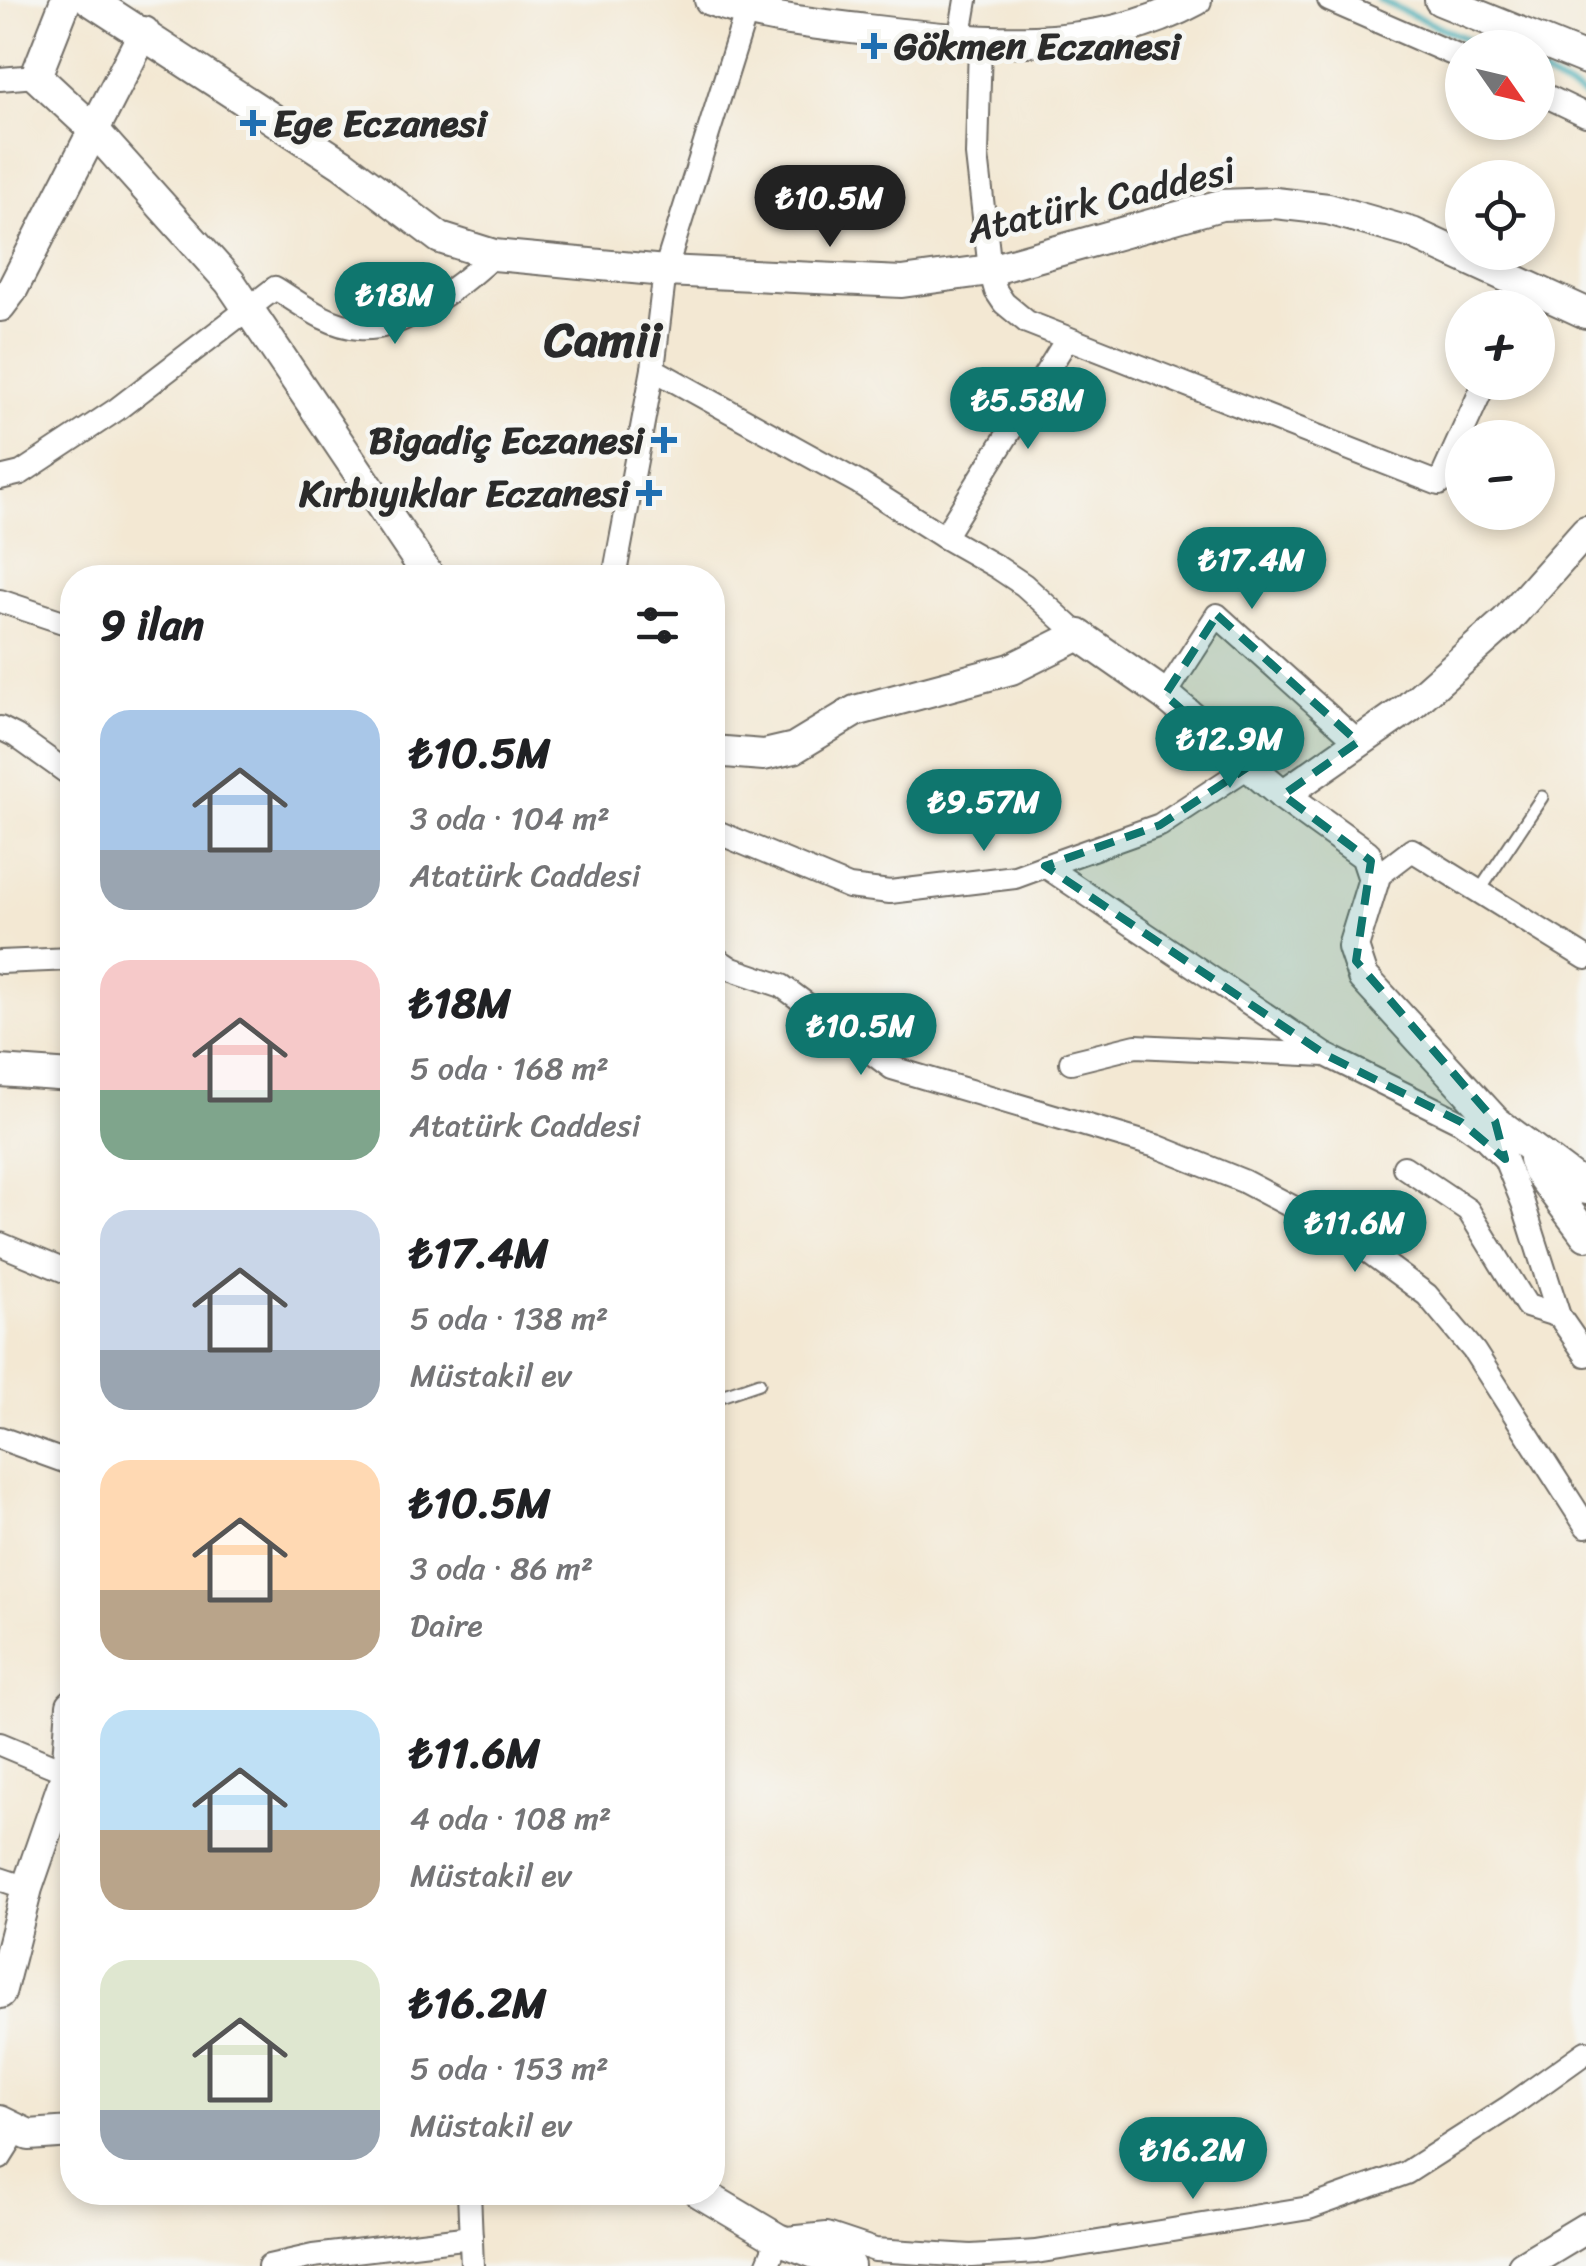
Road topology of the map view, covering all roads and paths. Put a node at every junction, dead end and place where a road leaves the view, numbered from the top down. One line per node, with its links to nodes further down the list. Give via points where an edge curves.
1 (66, 0): 13 (street)
2 (90, 0): 9 (street, Atatürk Caddesi)
3 (710, 0): 8 (street)
4 (966, 0): 10 (street)
5 (1196, 0): 10 (street, via 1097,35)
6 (1329, 0): 11 (street)
7 (1440, 0): 12 (street)
8 (749, 7): 10 (street); 20 (street)
9 (144, 32): 17 (street); 18 (street, Atatürk Caddesi, via 440,238)
10 (969, 42): 19 (street)
11 (1445, 51)
12 (1586, 60)
13 (36, 76): 14 (street); 17 (street)
14 (0, 80)
15 (1555, 100): 16 (street)
16 (1586, 115)
17 (92, 128): 23 (street); 24 (street)
18 (494, 256): 20 (street, Atatürk Caddesi); 24 (street, via 406,318 361,329 325,319 276,288)
19 (990, 270): 20 (street, Atatürk Caddesi, via 902,282); 21 (street, Atatürk Caddesi, via 1221,206 1275,202 1412,233); 26 (street, via 996,292 1014,313)
20 (665, 271): 27 (street)
21 (1514, 290)
22 (1555, 304): 25 (street, Atatürk Caddesi)
23 (0, 306)
24 (251, 310): 29 (street, via 22,473); 32 (street)
25 (1586, 313)
26 (1067, 339): 28 (street, via 1439,484); 31 (street)
27 (653, 369): 31 (street); 33 (street)
28 (1477, 400)
29 (0, 478)
30 (1586, 531): 39 (street, via 1506,620 1408,708)
31 (944, 538): 36 (street, via 1024,585)
32 (421, 565)
33 (616, 565)
34 (0, 601): 35 (street)
35 (60, 621)
36 (1079, 635): 37 (street); 40 (street, via 1010,670 855,712 794,748)
37 (1165, 695): 39 (street, via 1217,615); 42 (street)
38 (0, 728): 41 (street)
39 (1358, 742): 43 (street)
40 (725, 752)
41 (60, 767)
42 (1248, 767): 43 (street); 46 (street, via 1160,825)
43 (1283, 796): 47 (street, via 1366,855)
44 (1542, 797): 48 (lane)
45 (725, 835): 46 (street, via 862,889 908,890)
46 (1045, 866): 53 (street)
47 (1374, 879): 48 (street, via 1412,850); 57 (street, via 1353,947 1363,977)
48 (1480, 890): 49 (street)
49 (1586, 958)
50 (60, 959): 51 (street)
51 (0, 962)
52 (725, 964): 69 (street, via 782,986 892,1068 1156,1146 1243,1181 1346,1236 1427,1295 1474,1351)
53 (1326, 1055): 54 (street, via 1136,1046); 57 (street)
54 (1071, 1062)
55 (0, 1071): 56 (street)
56 (60, 1075)
57 (1519, 1154): 59 (street); 60 (street); 63 (street, via 1523,1204)
58 (1404, 1167): 63 (street, via 1468,1210 1527,1306)
59 (1586, 1190)
60 (1586, 1234)
61 (0, 1244): 62 (street)
62 (60, 1269)
63 (1559, 1316): 64 (street)
64 (1586, 1355)
65 (758, 1383): 66 (lane)
66 (725, 1394)
67 (0, 1438): 68 (street)
68 (60, 1460)
69 (1586, 1526)
70 (0, 1744): 71 (street)
71 (60, 1769)
72 (60, 1792): 73 (street)
73 (13, 1884): 74 (street)
74 (0, 1993)
75 (1586, 2052): 83 (street, via 1406,2173 1309,2208 1036,2252 875,2250 828,2234)
76 (8, 2126): 77 (street, via 28,2135); 78 (street)
77 (60, 2133)
78 (0, 2158)
79 (469, 2205): 82 (street)
80 (715, 2205): 83 (street)
81 (1586, 2228): 87 (street)
82 (470, 2237): 84 (street); 85 (street)
83 (772, 2252): 86 (street)
84 (269, 2266)
85 (472, 2266)
86 (849, 2266)
87 (1523, 2266)

